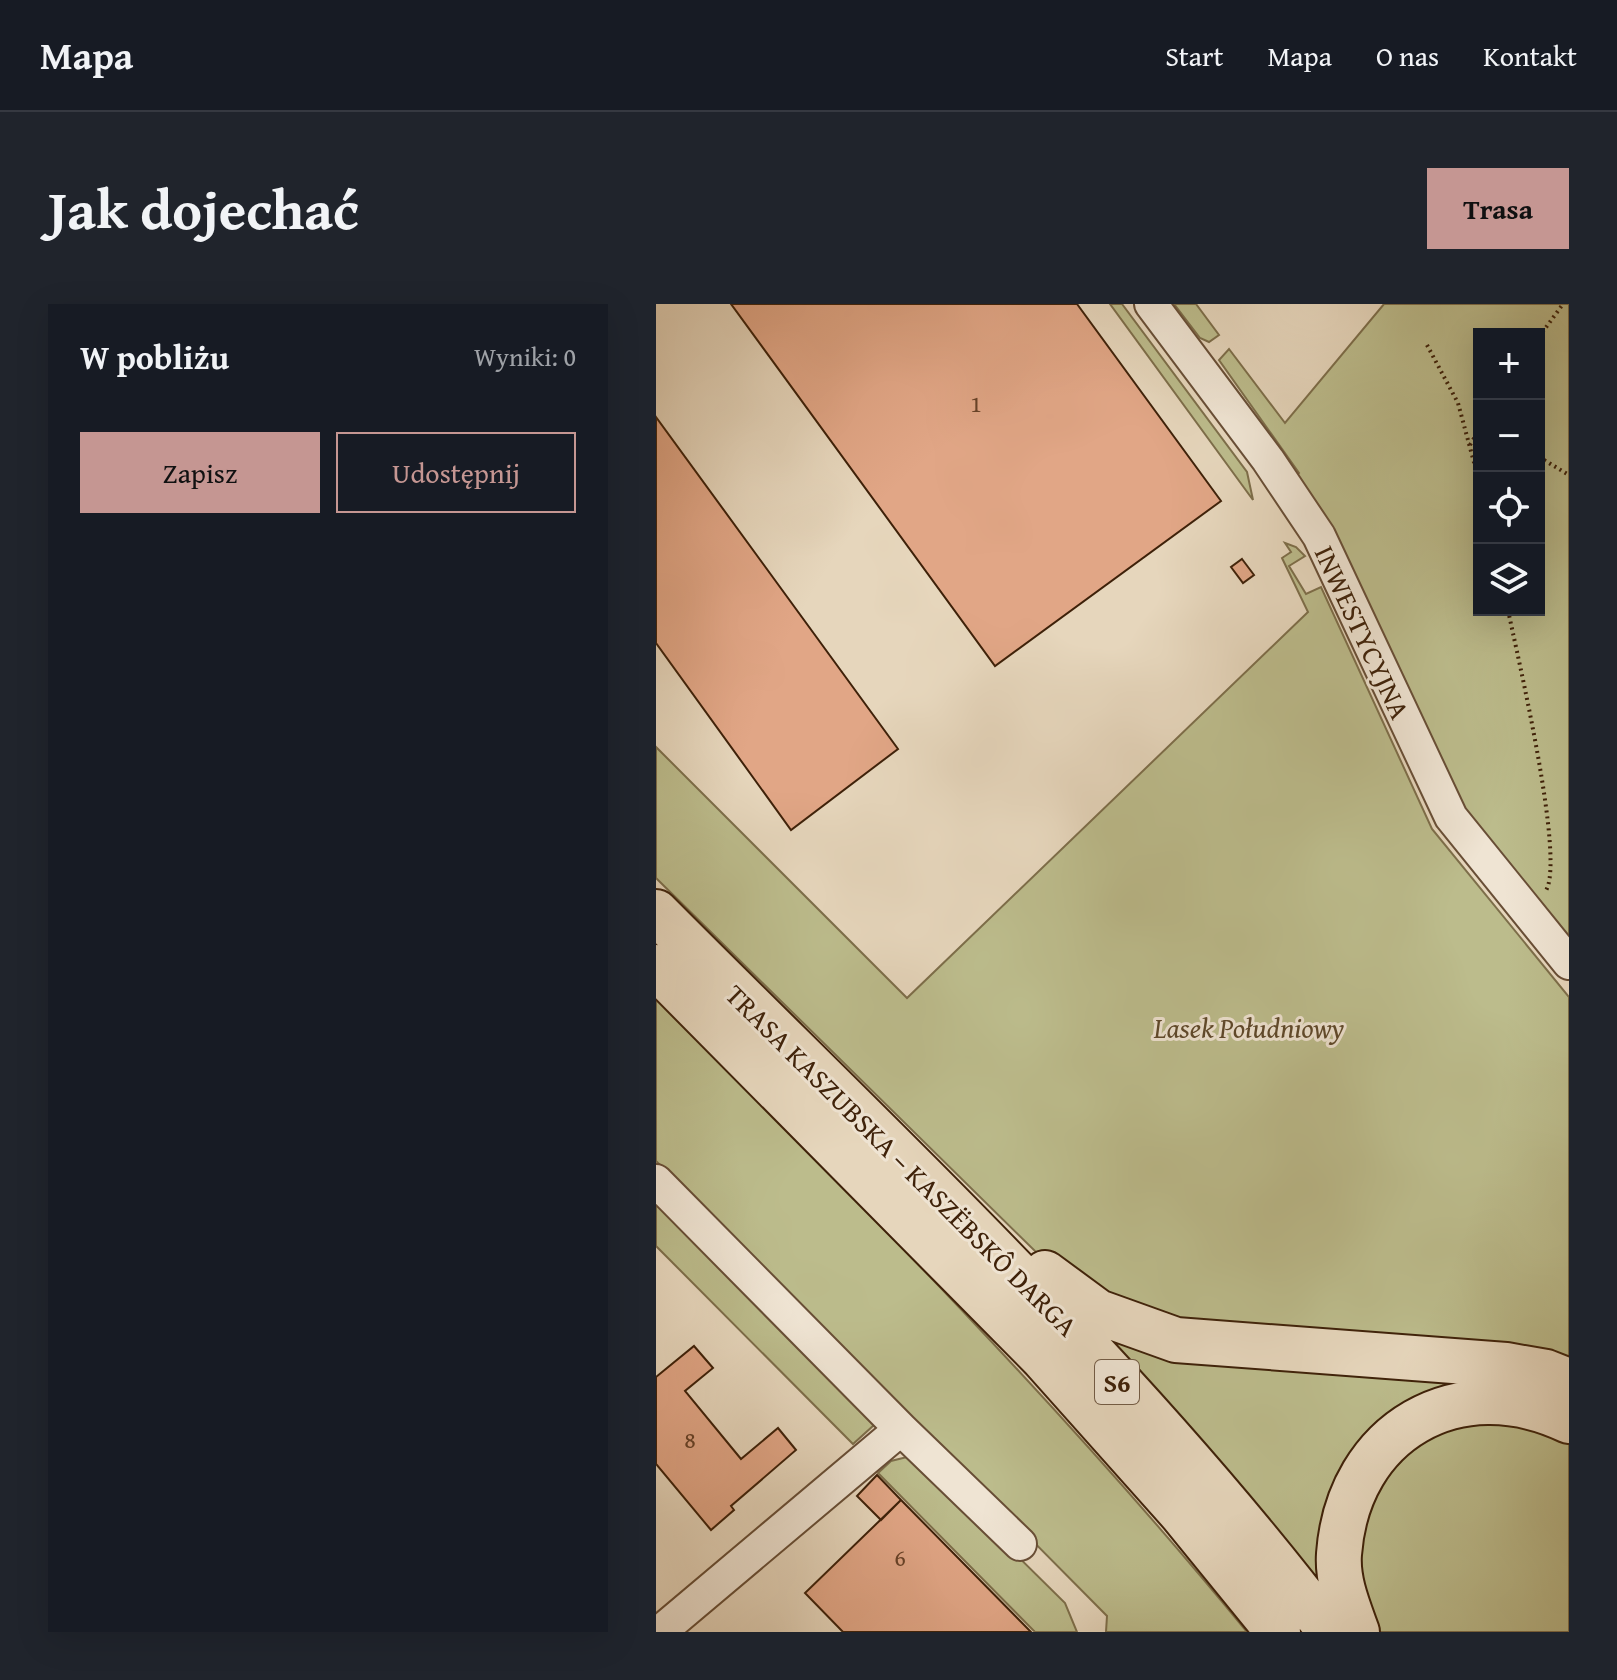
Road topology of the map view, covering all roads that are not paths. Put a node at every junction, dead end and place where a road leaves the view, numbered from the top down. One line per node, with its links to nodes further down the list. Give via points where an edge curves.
1 (1151, 304): 3 (street, INWESTYCYJNA, via 1319,536 1438,795 1461,832)
2 (656, 912): 5 (highway, TRASA KASZUBSKA – KASZËBSKÔ DARGA / S6)
3 (1569, 963)
4 (656, 967): 12 (highway, TRASA KASZUBSKA – KASZËBSKÔ DARGA / S6, via 1043,1358)
5 (890, 1144): 7 (highway, via 1075,1297 1128,1326 1176,1340 1506,1365); 13 (highway, TRASA KASZUBSKA – KASZËBSKÔ DARGA / S6, via 1172,1443)
6 (656, 1181): 9 (street)
7 (1569, 1381)
8 (1569, 1421): 14 (highway, via 1513,1401 1483,1399 1407,1426 1371,1462 1354,1488 1345,1520 1339,1557 1343,1593)
9 (901, 1429): 10 (street); 11 (street)
10 (1020, 1544)
11 (660, 1632)
12 (1278, 1632)
13 (1330, 1632)
14 (1357, 1632)

